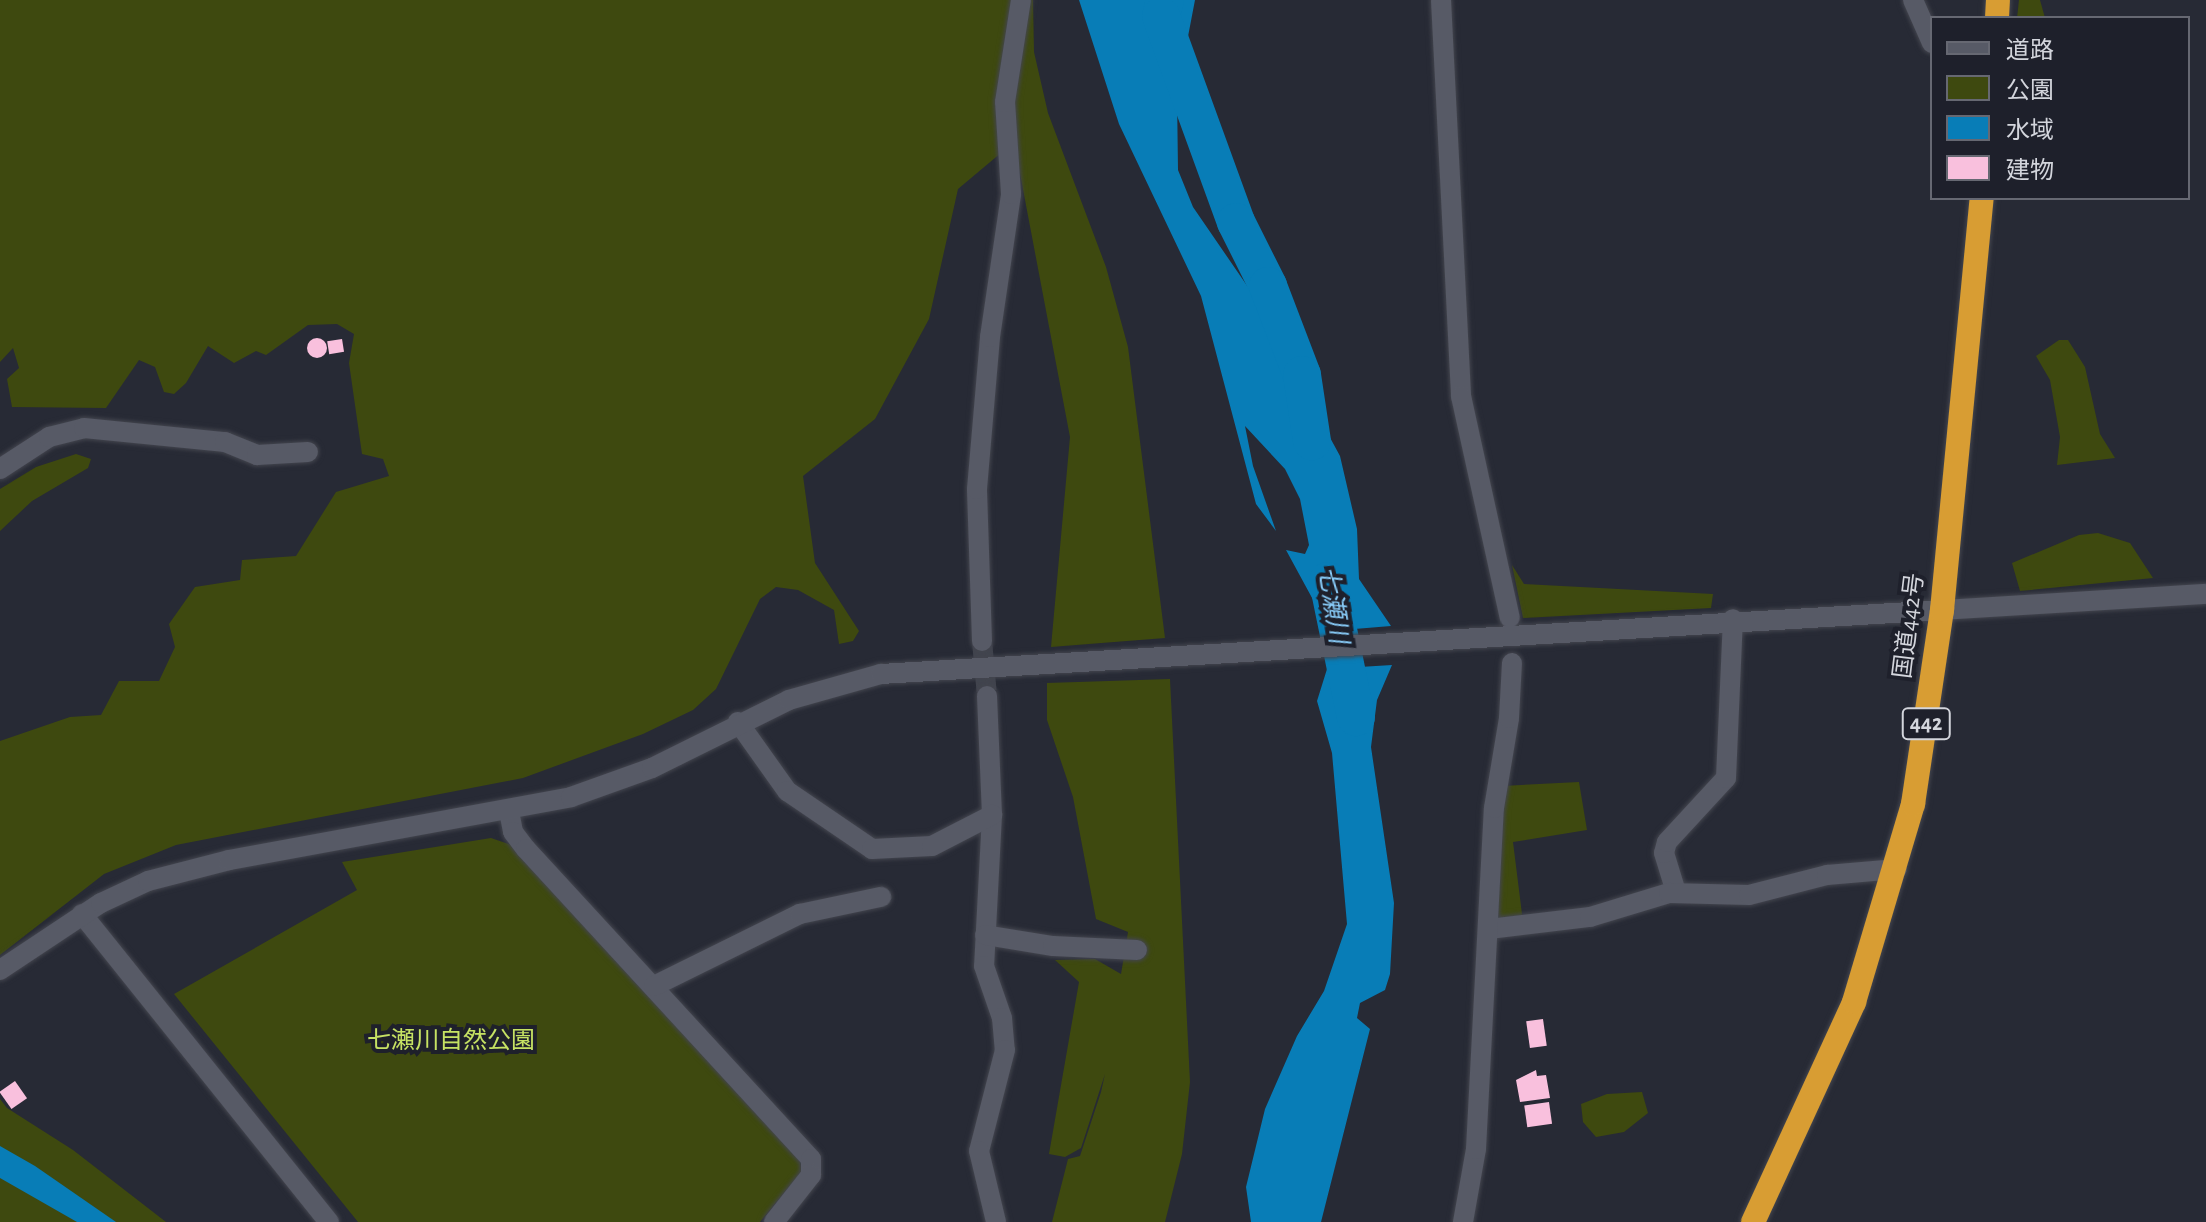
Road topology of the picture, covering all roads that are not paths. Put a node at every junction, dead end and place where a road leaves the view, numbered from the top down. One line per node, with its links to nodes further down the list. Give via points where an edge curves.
1 (1021, 0): 12 (street, via 1005,102 1011,194 990,337 977,489)
2 (1441, 0): 10 (street, via 1461,396)
3 (1913, 0): 4 (street)
4 (1930, 38)
5 (1982, 200): 9 (highway, 国道442号 / 442)
6 (308, 452): 7 (street, via 257,455 225,442 84,428 49,437)
7 (0, 469)
8 (2206, 594): 9 (street)
9 (1942, 610): 11 (street); 18 (highway, 国道442号 / 442, via 1915,792)
10 (1510, 618)
11 (1733, 619): 15 (street, via 881,674 813,691); 19 (street, via 1726,778 1667,842 1664,853)
12 (982, 641)
13 (1512, 663): 22 (street, via 1494,808)
14 (987, 696): 17 (street)
15 (738, 722): 16 (street, via 629,778); 17 (street, via 787,791 872,849 932,846)
16 (509, 811): 21 (street, via 195,867 148,881); 26 (street, via 513,832 526,849)
17 (992, 815): 23 (street)
18 (1897, 869): 19 (street, via 1827,875 1749,895); 31 (highway, 国道442号 / 442, via 1832,1056)
19 (1676, 892): 22 (street, via 1590,917)
20 (881, 897): 26 (street, via 800,914)
21 (82, 914): 25 (street); 27 (street)
22 (1489, 929): 30 (street, via 1476,1149)
23 (985, 935): 24 (street, via 1053,946); 29 (street, via 985,971 1004,1039 1002,1068 979,1142)
24 (1137, 950)
25 (0, 970)
26 (654, 986): 28 (street, via 811,1159 811,1175)
27 (329, 1222)
28 (774, 1222)
29 (996, 1222)
30 (1463, 1222)
31 (1753, 1222)

